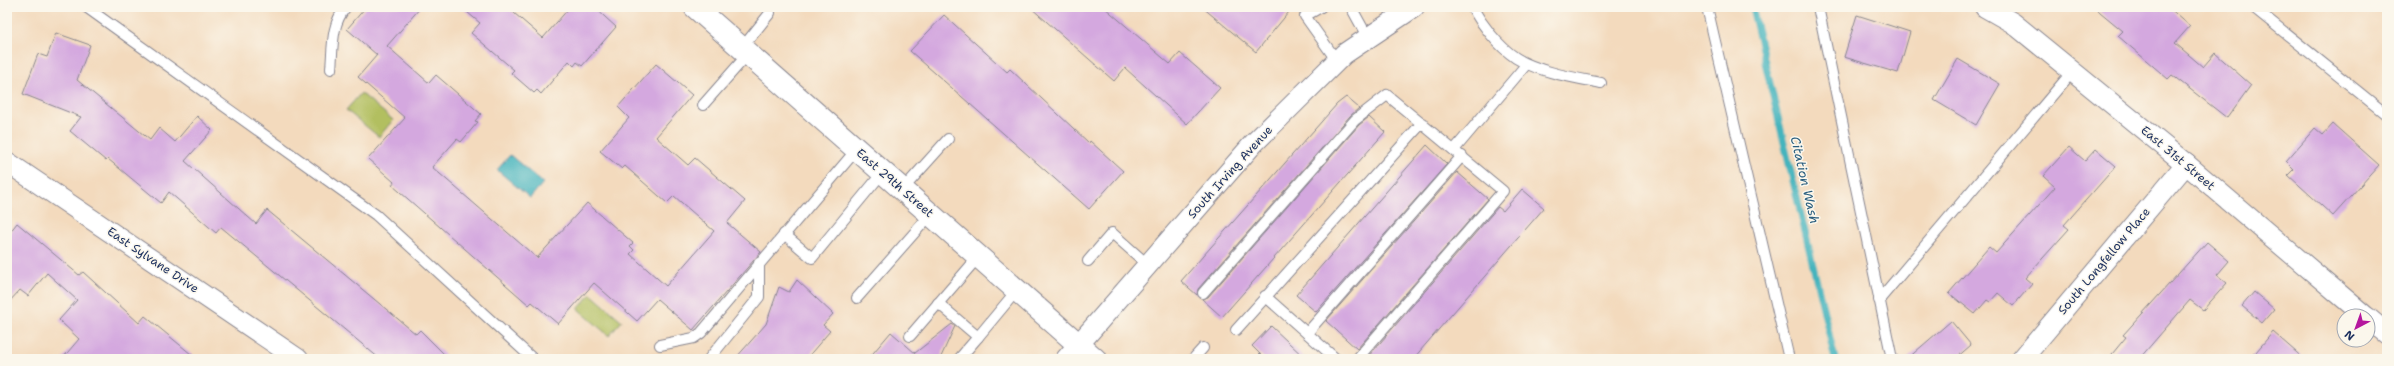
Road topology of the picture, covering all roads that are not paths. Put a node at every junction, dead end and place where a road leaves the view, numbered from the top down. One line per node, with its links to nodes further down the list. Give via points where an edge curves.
1 (86, 7): 53 (lane, via 376,215)
2 (346, 7): 17 (lane, via 334,28)
3 (696, 7): 14 (street, East 29th Street)
4 (1322, 7): 15 (lane, via 1305,16)
5 (1351, 7): 13 (lane)
6 (1414, 7): 13 (street, South Irving Avenue)
7 (1472, 7): 19 (lane, via 1486,28 1516,58 1560,75)
8 (1707, 7): 60 (lane)
9 (1818, 7): 40 (lane)
10 (1985, 7): 18 (street, East 31st Street, via 2013,23)
11 (2253, 7): 21 (lane)
12 (770, 13): 14 (lane)
13 (1368, 38): 15 (street, South Irving Avenue)
14 (745, 51): 20 (lane); 24 (street, East 29th Street)
15 (1337, 61): 35 (street, South Irving Avenue, via 1253,144)
16 (1525, 66): 25 (lane)
17 (331, 69)
18 (2072, 72): 27 (street, East 31st Street); 40 (lane)
19 (1601, 83)
20 (703, 105)
21 (2387, 115)
22 (1422, 123): 25 (lane); 37 (lane, via 1388,95 1355,120); 38 (lane)
23 (948, 139): 29 (lane)
24 (857, 149): 28 (street, East 29th Street); 31 (lane)
25 (1458, 153): 45 (lane); 59 (lane, via 1503,191)
26 (7, 162): 52 (street, East Sylvane Drive)
27 (2186, 164): 42 (street, East 31st Street); 62 (street, South Longfellow Place)
28 (883, 172): 29 (street, East 29th Street); 31 (lane, via 812,258)
29 (903, 189): 30 (street, East 29th Street)
30 (931, 214): 32 (street, East 29th Street); 39 (lane)
31 (784, 234): 34 (lane)
32 (979, 256): 36 (street, East 29th Street); 41 (lane)
33 (1088, 261): 35 (lane, via 1112,233)
34 (759, 264): 49 (lane, via 701,333 694,338); 54 (lane, via 759,297)
35 (1148, 265): 51 (street, South Irving Avenue)
36 (1017, 290): 48 (lane); 51 (street, East 29th Street)
37 (1203, 293)
38 (1265, 296): 44 (lane); 45 (lane)
39 (857, 298)
40 (1879, 300): 61 (lane)
41 (938, 303): 47 (lane); 48 (lane)
42 (2357, 308)
43 (2376, 325): 46 (street)
44 (1236, 330)
45 (1307, 333): 58 (lane)
46 (2387, 334)
47 (910, 336)
48 (978, 337): 55 (lane)
49 (660, 345)
50 (1203, 348): 57 (lane)
51 (1072, 352): 56 (street, East 29th Street)
52 (298, 359)
53 (534, 359)
54 (709, 359)
55 (958, 359)
56 (1095, 359)
57 (1193, 359)
58 (1336, 359)
59 (1357, 359)
60 (1789, 359)
61 (1892, 359)
62 (2022, 359)

